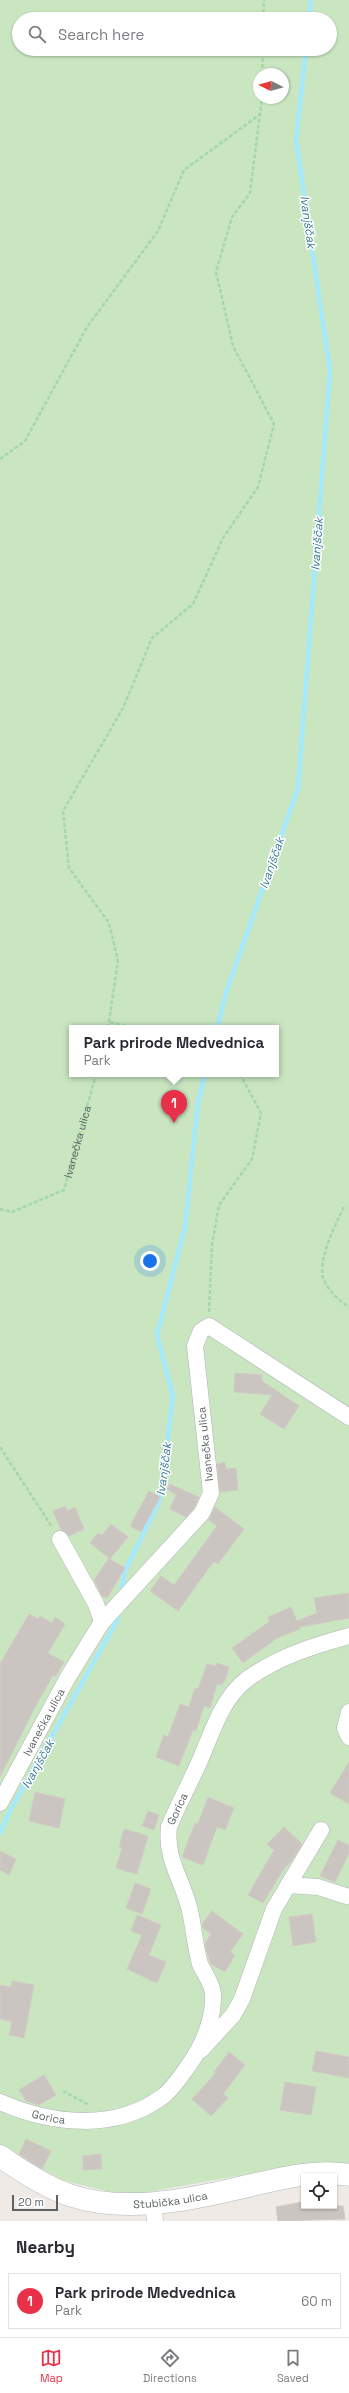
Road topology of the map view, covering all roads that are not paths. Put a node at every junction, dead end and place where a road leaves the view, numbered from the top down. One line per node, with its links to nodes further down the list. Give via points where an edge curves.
1 (349, 1417): 3 (street, Ivanečka ulica, via 209,1326 201,1331 195,1346 211,1493 202,1512)
2 (60, 1539): 3 (street)
3 (105, 1617): 7 (street, Ivanečka ulica, via 68,1677)
4 (349, 1636): 11 (street, Gorica, via 273,1662 245,1680 229,1698 213,1726 170,1827 167,1843 170,1856 189,1910 198,1955 214,1993 212,2012 204,2039)
5 (349, 1712): 6 (street, via 345,1728)
6 (349, 1737)
7 (0, 1803)
8 (321, 1830): 9 (street, Gorica)
9 (288, 1884): 10 (street, via 318,1888); 11 (street, Gorica, via 267,1924 259,1956 242,1998 216,2036)
10 (346, 1896)
11 (194, 2057): 12 (street, Gorica, via 178,2081 162,2097 135,2112 115,2118 84,2122 27,2113)
12 (0, 2102)
13 (0, 2156): 15 (main road, Stubička ulica, via 28,2175 68,2195)
14 (349, 2175): 15 (main road, Stubička ulica, via 294,2175)
15 (154, 2212)

